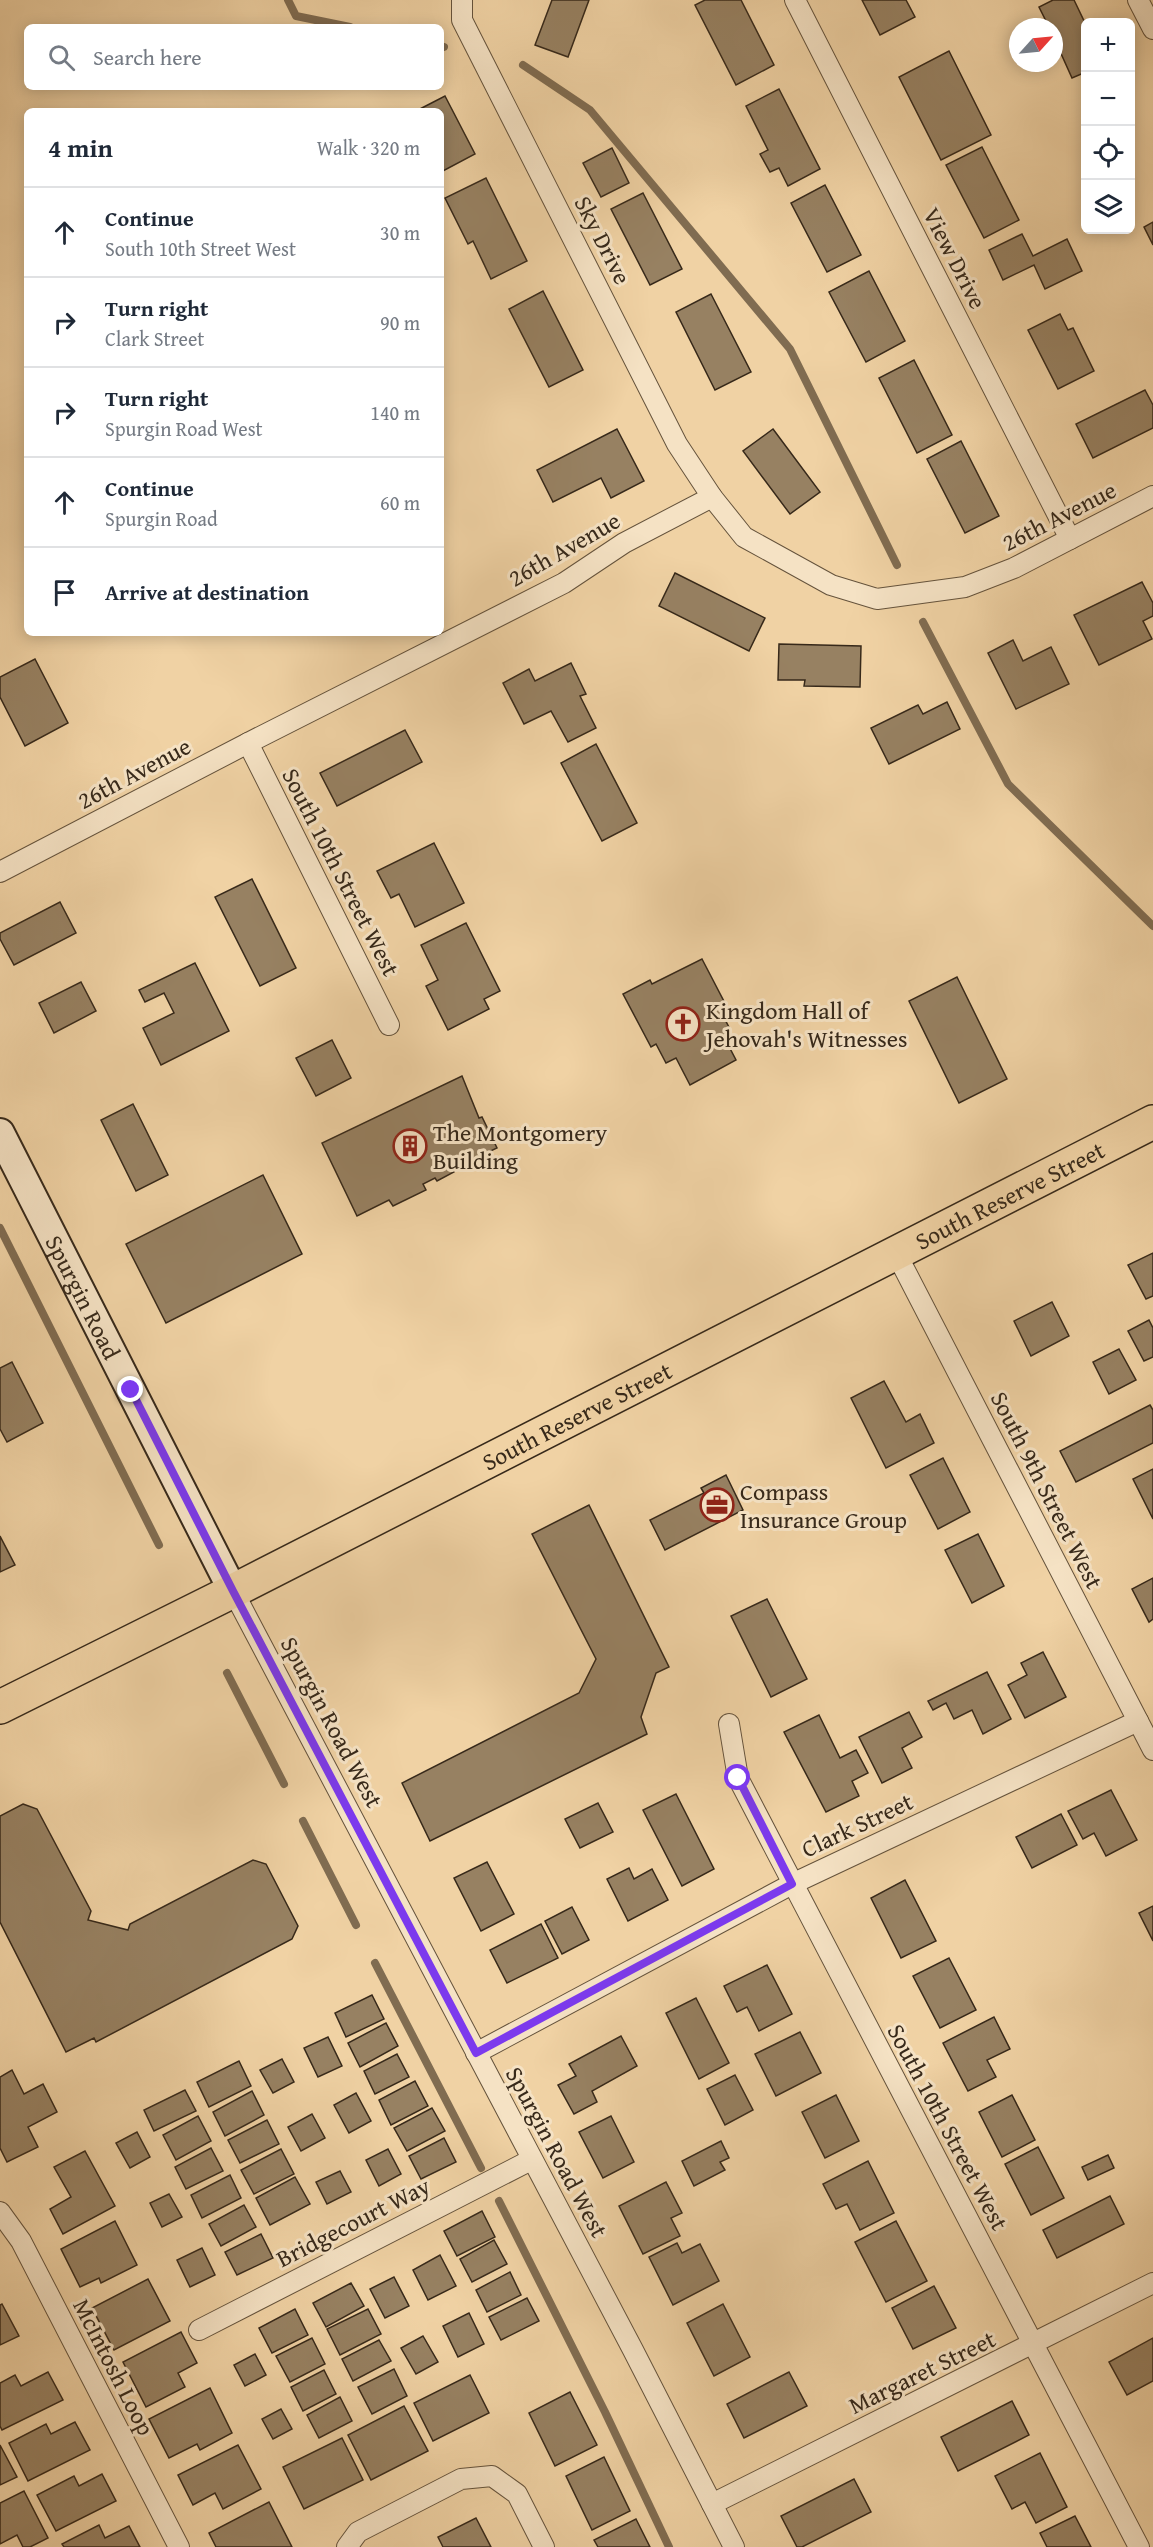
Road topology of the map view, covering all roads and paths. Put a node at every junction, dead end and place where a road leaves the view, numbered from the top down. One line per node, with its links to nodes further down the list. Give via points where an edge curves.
1 (462, 0): 6 (street, Sky Drive, via 462,20 677,444)
2 (795, 0): 7 (street, View Drive)
3 (1138, 0): 4 (street)
4 (1153, 28)
5 (1153, 496): 7 (street, 26th Avenue)
6 (712, 497): 7 (street, 26th Avenue, via 744,537 831,585 878,599 965,587 1014,568); 8 (street, 26th Avenue, via 624,543 564,583)
7 (1070, 539)
8 (248, 743): 9 (street, 26th Avenue); 10 (street, South 10th Street West)
9 (0, 872)
10 (389, 1025)
11 (1153, 1122): 13 (highway, South Reserve Street)
12 (0, 1133): 14 (street, Spurgin Road)
13 (896, 1253): 14 (highway, South Reserve Street); 16 (street, South 9th Street West)
14 (233, 1591): 15 (highway, South Reserve Street); 20 (street, Spurgin Road West)
15 (0, 1707)
16 (1138, 1721): 18 (street, South 9th Street West); 19 (street, Clark Street)
17 (729, 1724): 19 (street, South 10th Street West, via 738,1778)
18 (1153, 1750)
19 (792, 1884): 20 (street, Clark Street); 25 (street, South 10th Street West)
20 (476, 2053): 21 (street, Spurgin Road West)
21 (531, 2160): 24 (street, Bridgecourt Way); 26 (street, Spurgin Road West)
22 (0, 2212): 27 (street, McIntosh Loop, via 21,2241)
23 (1153, 2283): 25 (street, Margaret Street)
24 (199, 2330)
25 (1034, 2344): 26 (street, Margaret Street); 31 (street, South 10th Street West)
26 (712, 2505): 30 (street, Spurgin Road West)
27 (179, 2547)
28 (347, 2547): 29 (street, via 358,2532 461,2479 492,2476 517,2494)
29 (544, 2547)
30 (734, 2547)
31 (1139, 2547)

